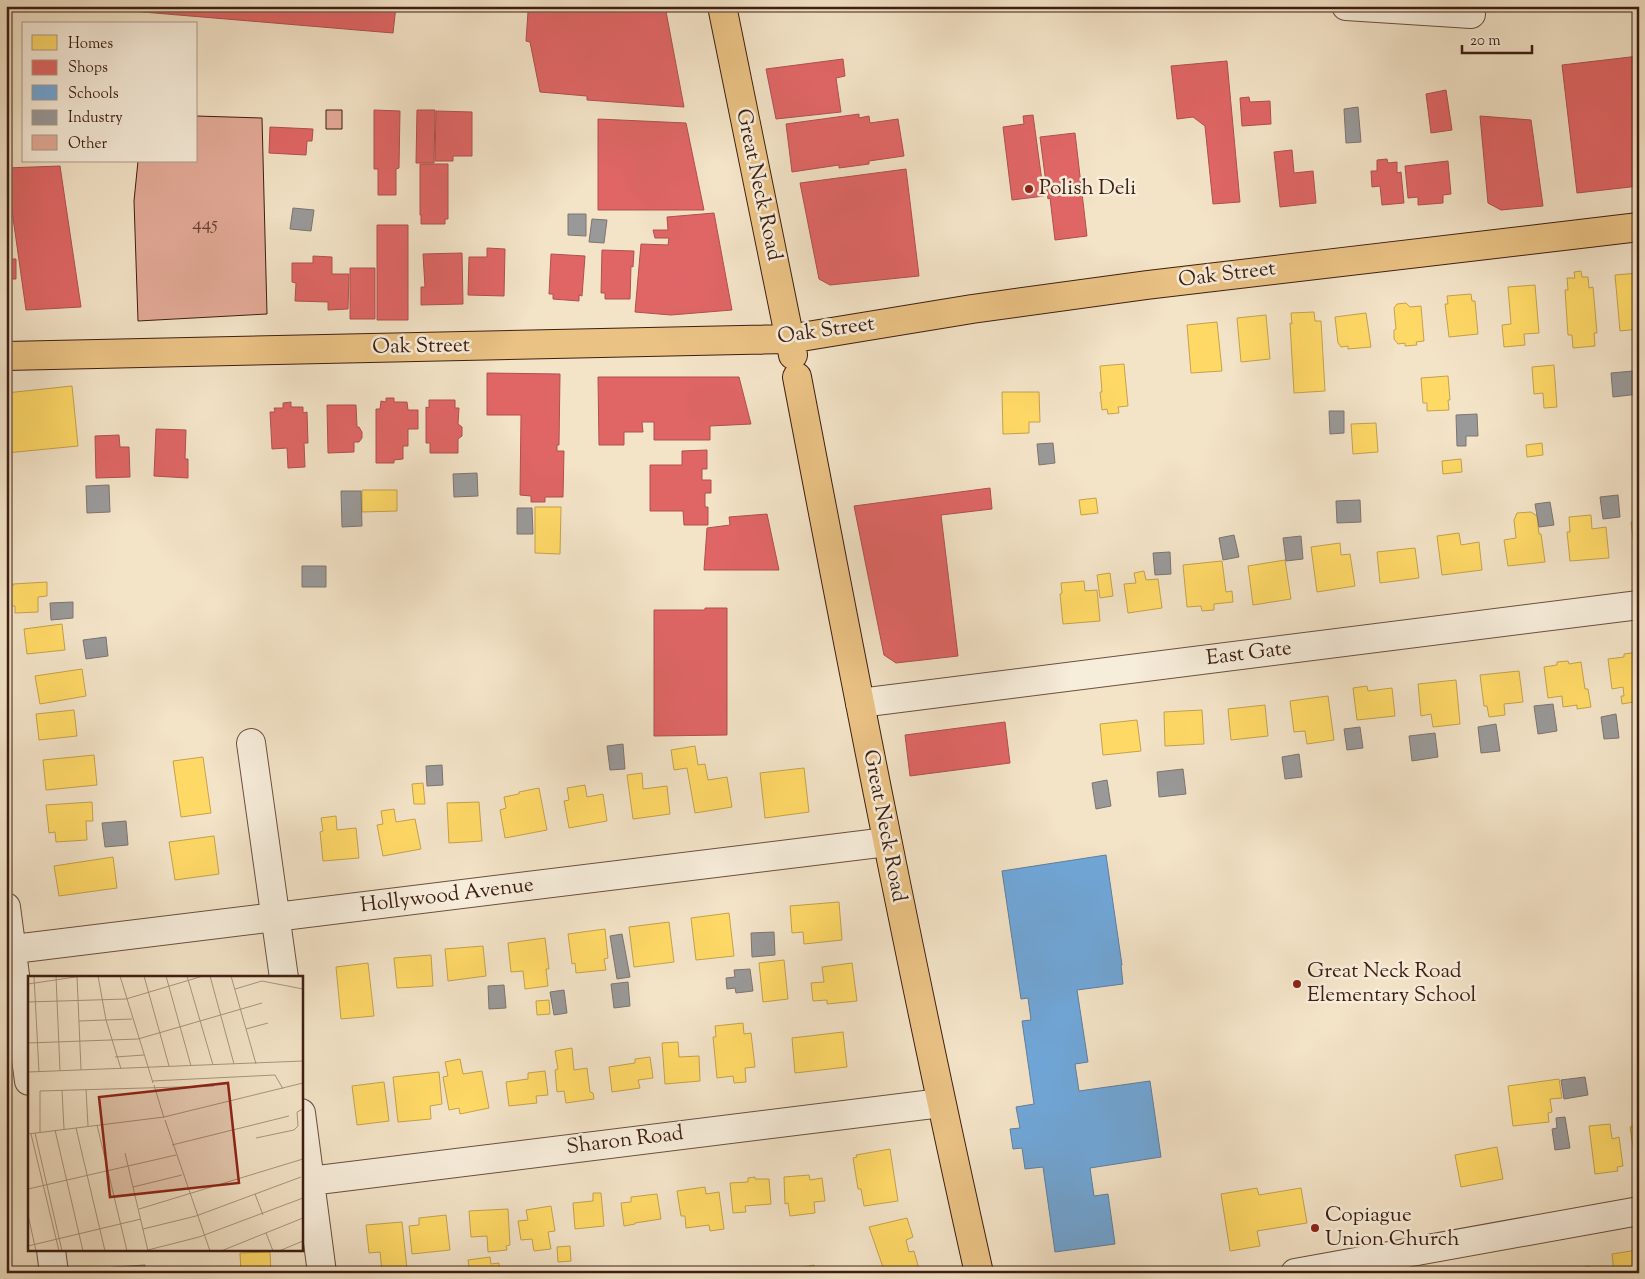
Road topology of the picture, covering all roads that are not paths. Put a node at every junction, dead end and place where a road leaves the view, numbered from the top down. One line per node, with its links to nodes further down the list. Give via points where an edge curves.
1 (722, 6): 6 (main road, Great Neck Road)
2 (1346, 6): 3 (street)
3 (1471, 14)
4 (1639, 227): 6 (main road, Oak Street, via 972,309)
5 (6, 356): 6 (main road, Oak Street)
6 (793, 360): 8 (main road, Great Neck Road)
7 (1639, 605): 8 (street, East Gate)
8 (860, 703): 10 (main road, Great Neck Road)
9 (251, 742): 12 (street)
10 (887, 842): 12 (street, Hollywood Avenue); 16 (main road, Great Neck Road)
11 (6, 907): 13 (street)
12 (276, 917): 13 (street, Hollywood Avenue); 14 (street)
13 (9, 950): 15 (street)
14 (284, 976)
15 (28, 1074)
16 (941, 1103): 18 (street, Sharon Road); 23 (main road, Great Neck Road)
17 (302, 1120): 18 (street)
18 (310, 1180): 22 (street)
19 (1639, 1211): 24 (street)
20 (51, 1252): 21 (street)
21 (54, 1273)
22 (322, 1273)
23 (979, 1273)
24 (1295, 1273)

